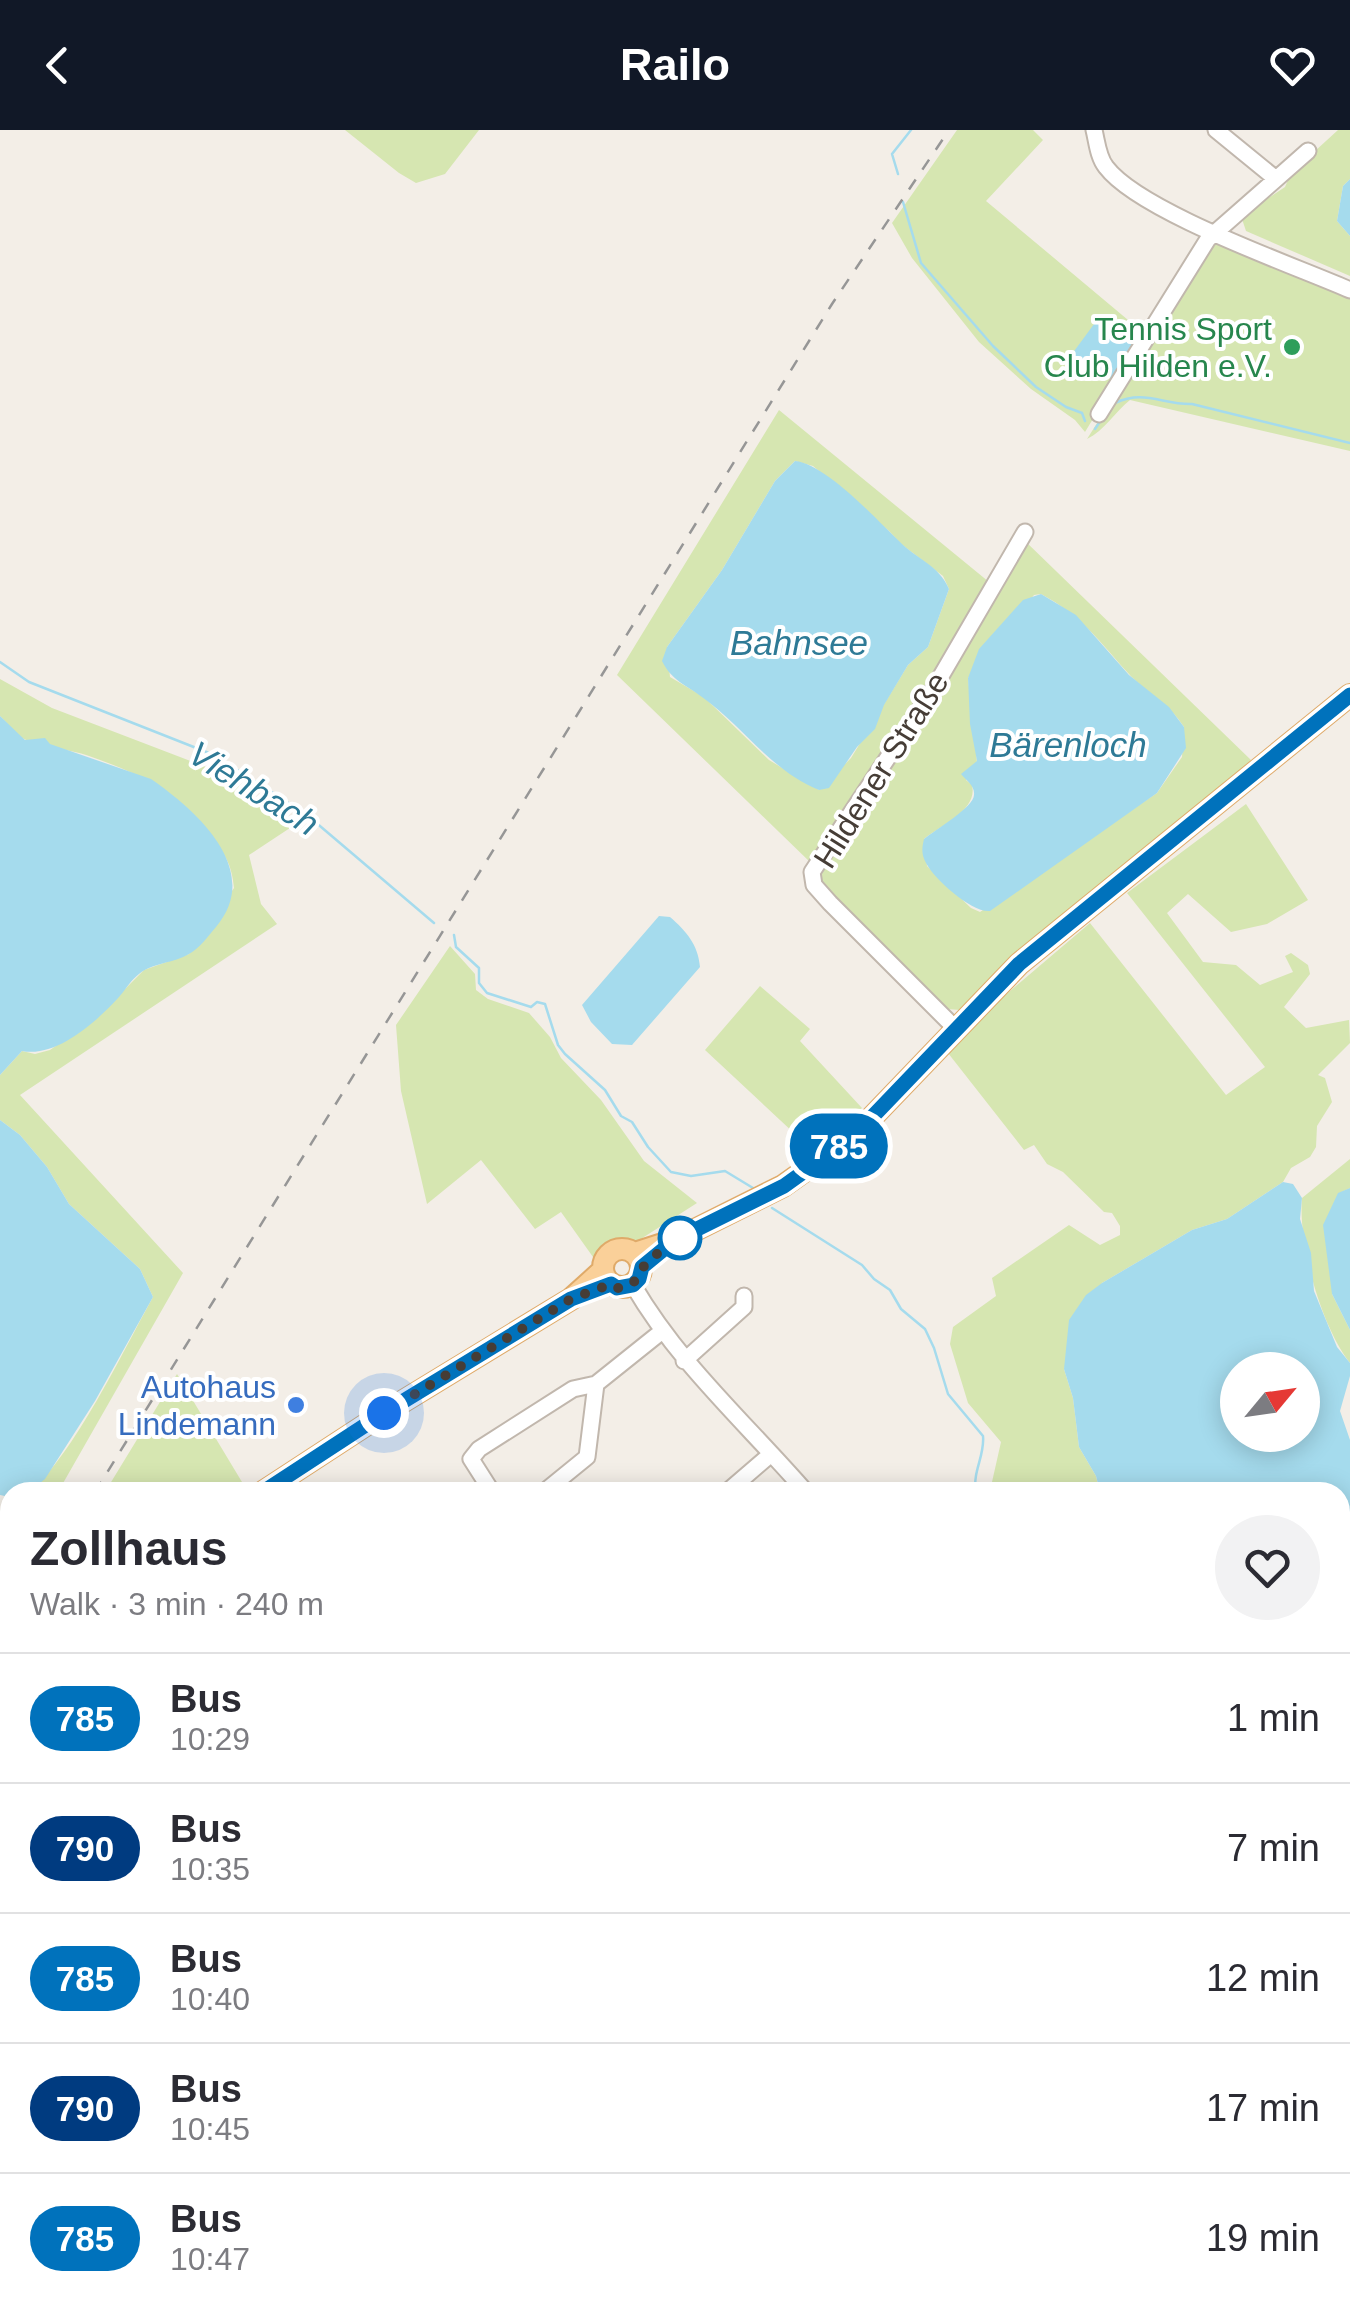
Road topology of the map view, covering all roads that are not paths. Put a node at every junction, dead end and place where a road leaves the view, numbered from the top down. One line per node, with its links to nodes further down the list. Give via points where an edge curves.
1 (1094, 130): 5 (street, via 1108,171 1152,204)
2 (1216, 130): 4 (street)
3 (1308, 151): 4 (street)
4 (1276, 179): 5 (street)
5 (1216, 232): 6 (street); 7 (street)
6 (1350, 290)
7 (1099, 414)
8 (1025, 532): 10 (street, Hildener Straße, via 934,688 812,872 830,903)
9 (1350, 694): 10 (main road, via 1019,964)
10 (956, 1029): 11 (main road, via 855,1135 784,1186 675,1240)
11 (637, 1268): 12 (main road, via 617,1288); 12 (main road, via 617,1249 610,1253); 14 (street)
12 (607, 1277): 18 (main road)
13 (744, 1296): 15 (street, via 744,1307)
14 (661, 1332): 15 (street); 16 (street)
15 (684, 1362): 17 (street)
16 (596, 1384): 19 (street, via 573,1389 479,1449 471,1459); 20 (street, via 587,1457)
17 (771, 1454): 21 (street); 22 (street)
18 (279, 1482)
19 (486, 1482)
20 (556, 1482)
21 (739, 1482)
22 (797, 1482)

